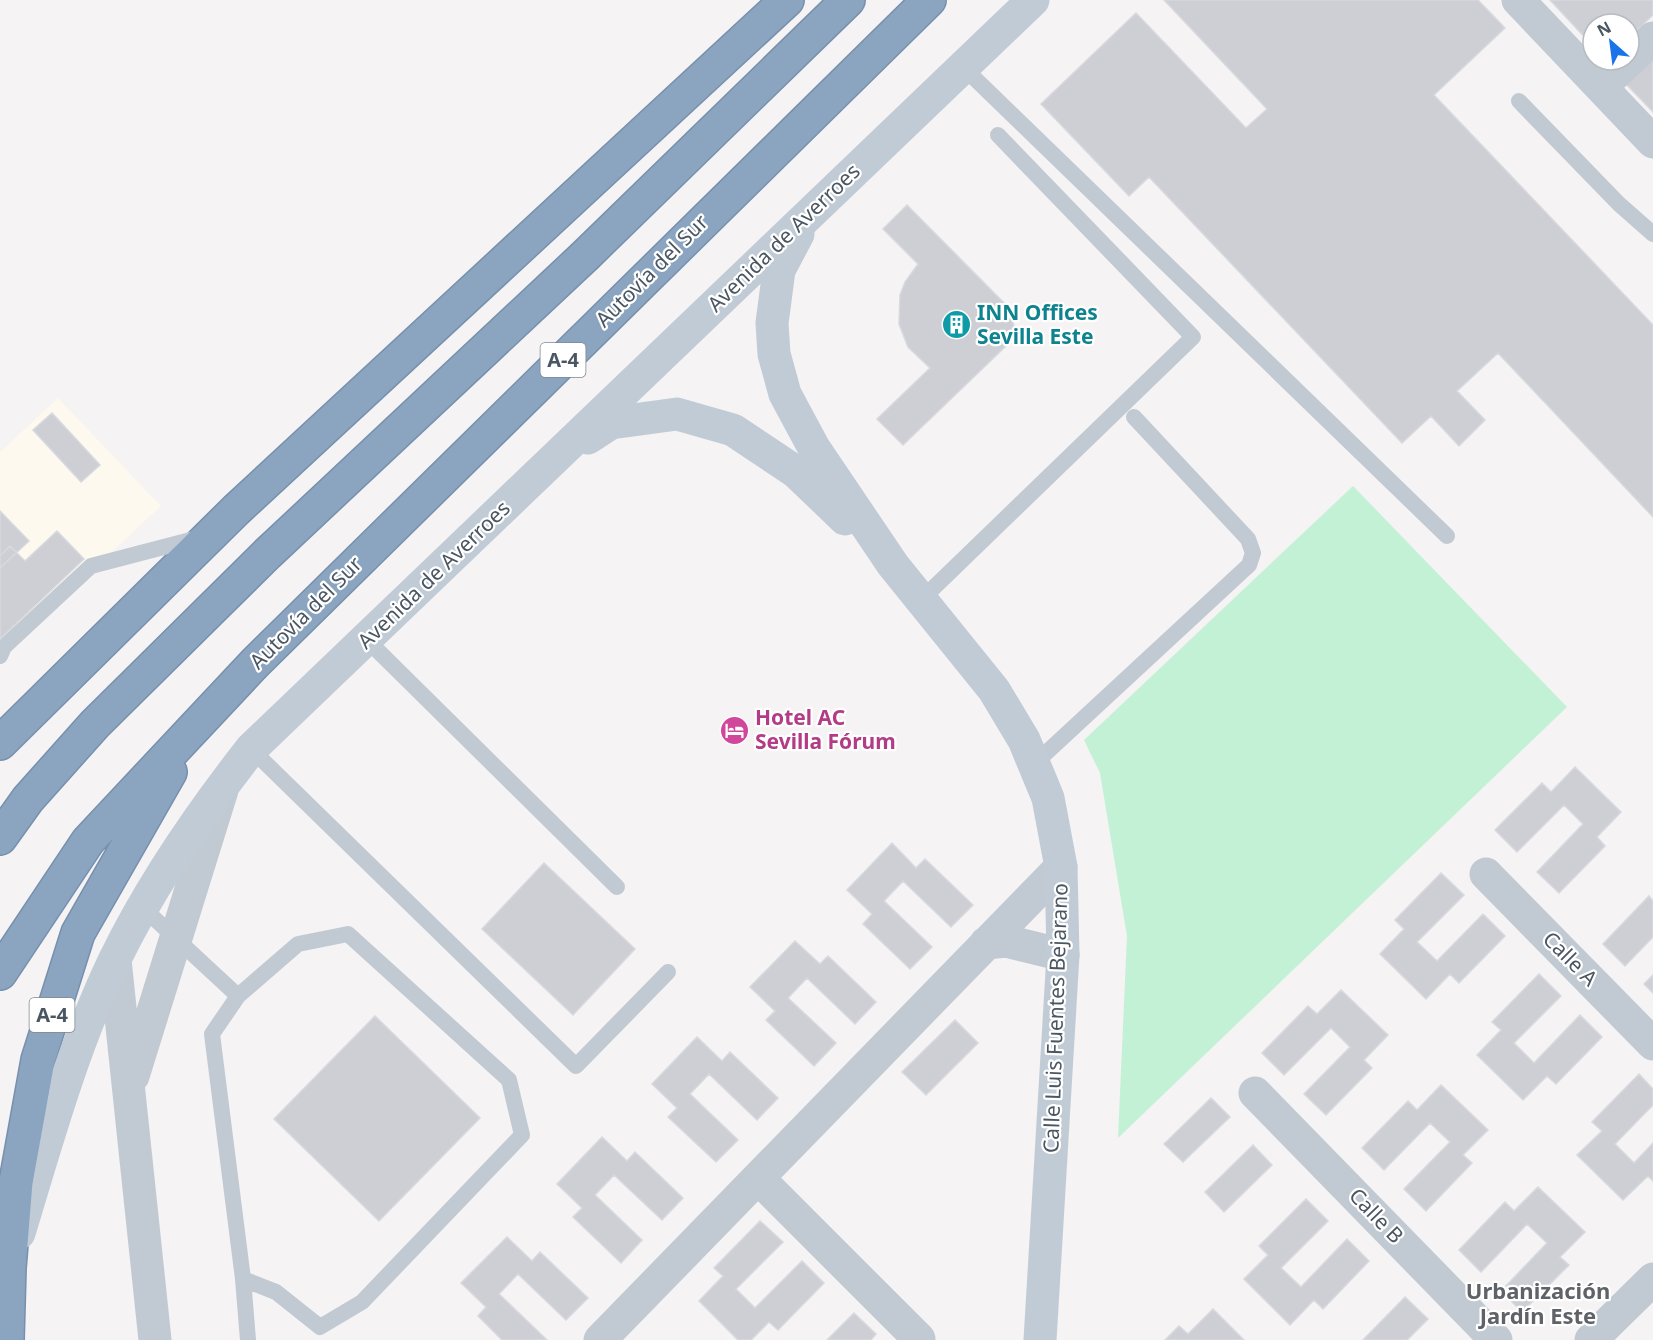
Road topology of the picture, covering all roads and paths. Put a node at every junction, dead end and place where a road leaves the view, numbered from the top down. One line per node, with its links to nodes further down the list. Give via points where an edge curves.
1 (787, 0): 16 (highway)
2 (848, 0): 27 (highway, via 586,255 267,554 95,724 28,799)
3 (928, 0): 22 (highway, Autovía del Sur / A-4)
4 (1033, 0): 7 (street, Avenida de Averroes)
5 (1518, 0): 8 (street)
6 (1653, 38): 8 (street)
7 (963, 67): 12 (street, Avenida de Averroes); 17 (lane)
8 (1601, 87): 11 (street)
9 (1519, 101): 13 (lane)
10 (998, 135): 19 (lane, via 1193,337)
11 (1653, 142)
12 (809, 214): 15 (street, Avenida de Averroes); 18 (street, via 779,270 771,323 774,354 785,394 814,448)
13 (1653, 234)
14 (1134, 417): 25 (lane, via 1248,539 1253,553 1249,565)
15 (549, 464): 18 (street, via 611,423 677,414 722,426 796,472); 20 (street, Avenida de Averroes)
16 (211, 535): 21 (lane, via 90,566 4,647); 23 (highway)
17 (1447, 536)
18 (892, 565): 19 (street, Calle Luis Fuentes Bejarano)
19 (921, 600): 25 (street, Calle Luis Fuentes Bejarano, via 994,690)
20 (367, 640): 24 (street, Avenida de Averroes); 30 (lane)
21 (0, 656)
22 (199, 722): 37 (highway, via 88,841); 43 (highway, A-4, via 78,933 38,1060 16,1182)
23 (0, 743)
24 (251, 749): 26 (street, Avenida de Averroes); 36 (lane, via 576,1066)
25 (1034, 764): 28 (street, Calle Luis Fuentes Bejarano, via 1048,798)
26 (224, 784): 31 (street, Avenida de Averroes); 32 (street)
27 (0, 838)
28 (1061, 867): 33 (street); 34 (street, Calle Luis Fuentes Bejarano)
29 (1486, 874): 39 (street, Calle A)
30 (617, 887)
31 (142, 907): 32 (lane); 35 (street, Avenida de Averroes)
32 (177, 939): 38 (lane); 40 (street)
33 (986, 943): 34 (street, via 1006,941); 42 (street)
34 (1062, 955): 51 (street, Calle Luis Fuentes Bejarano)
35 (115, 960): 40 (street); 43 (street, Avenida de Averroes, via 49,1134)
36 (668, 972)
37 (0, 973)
38 (238, 996): 44 (lane, via 212,1034); 44 (lane, via 298,944 348,934 509,1080 522,1135 362,1302 320,1327 276,1292)
39 (1653, 1044)
40 (128, 1089): 48 (street)
41 (1255, 1093): 52 (street, Calle B)
42 (758, 1178): 46 (street); 50 (street)
43 (9, 1268): 47 (highway, A-4)
44 (243, 1279): 49 (lane)
45 (1653, 1279): 53 (street)
46 (919, 1339)
47 (7, 1340)
48 (155, 1340)
49 (248, 1340)
50 (600, 1340)
51 (1040, 1340)
52 (1496, 1340)
53 (1591, 1340)

